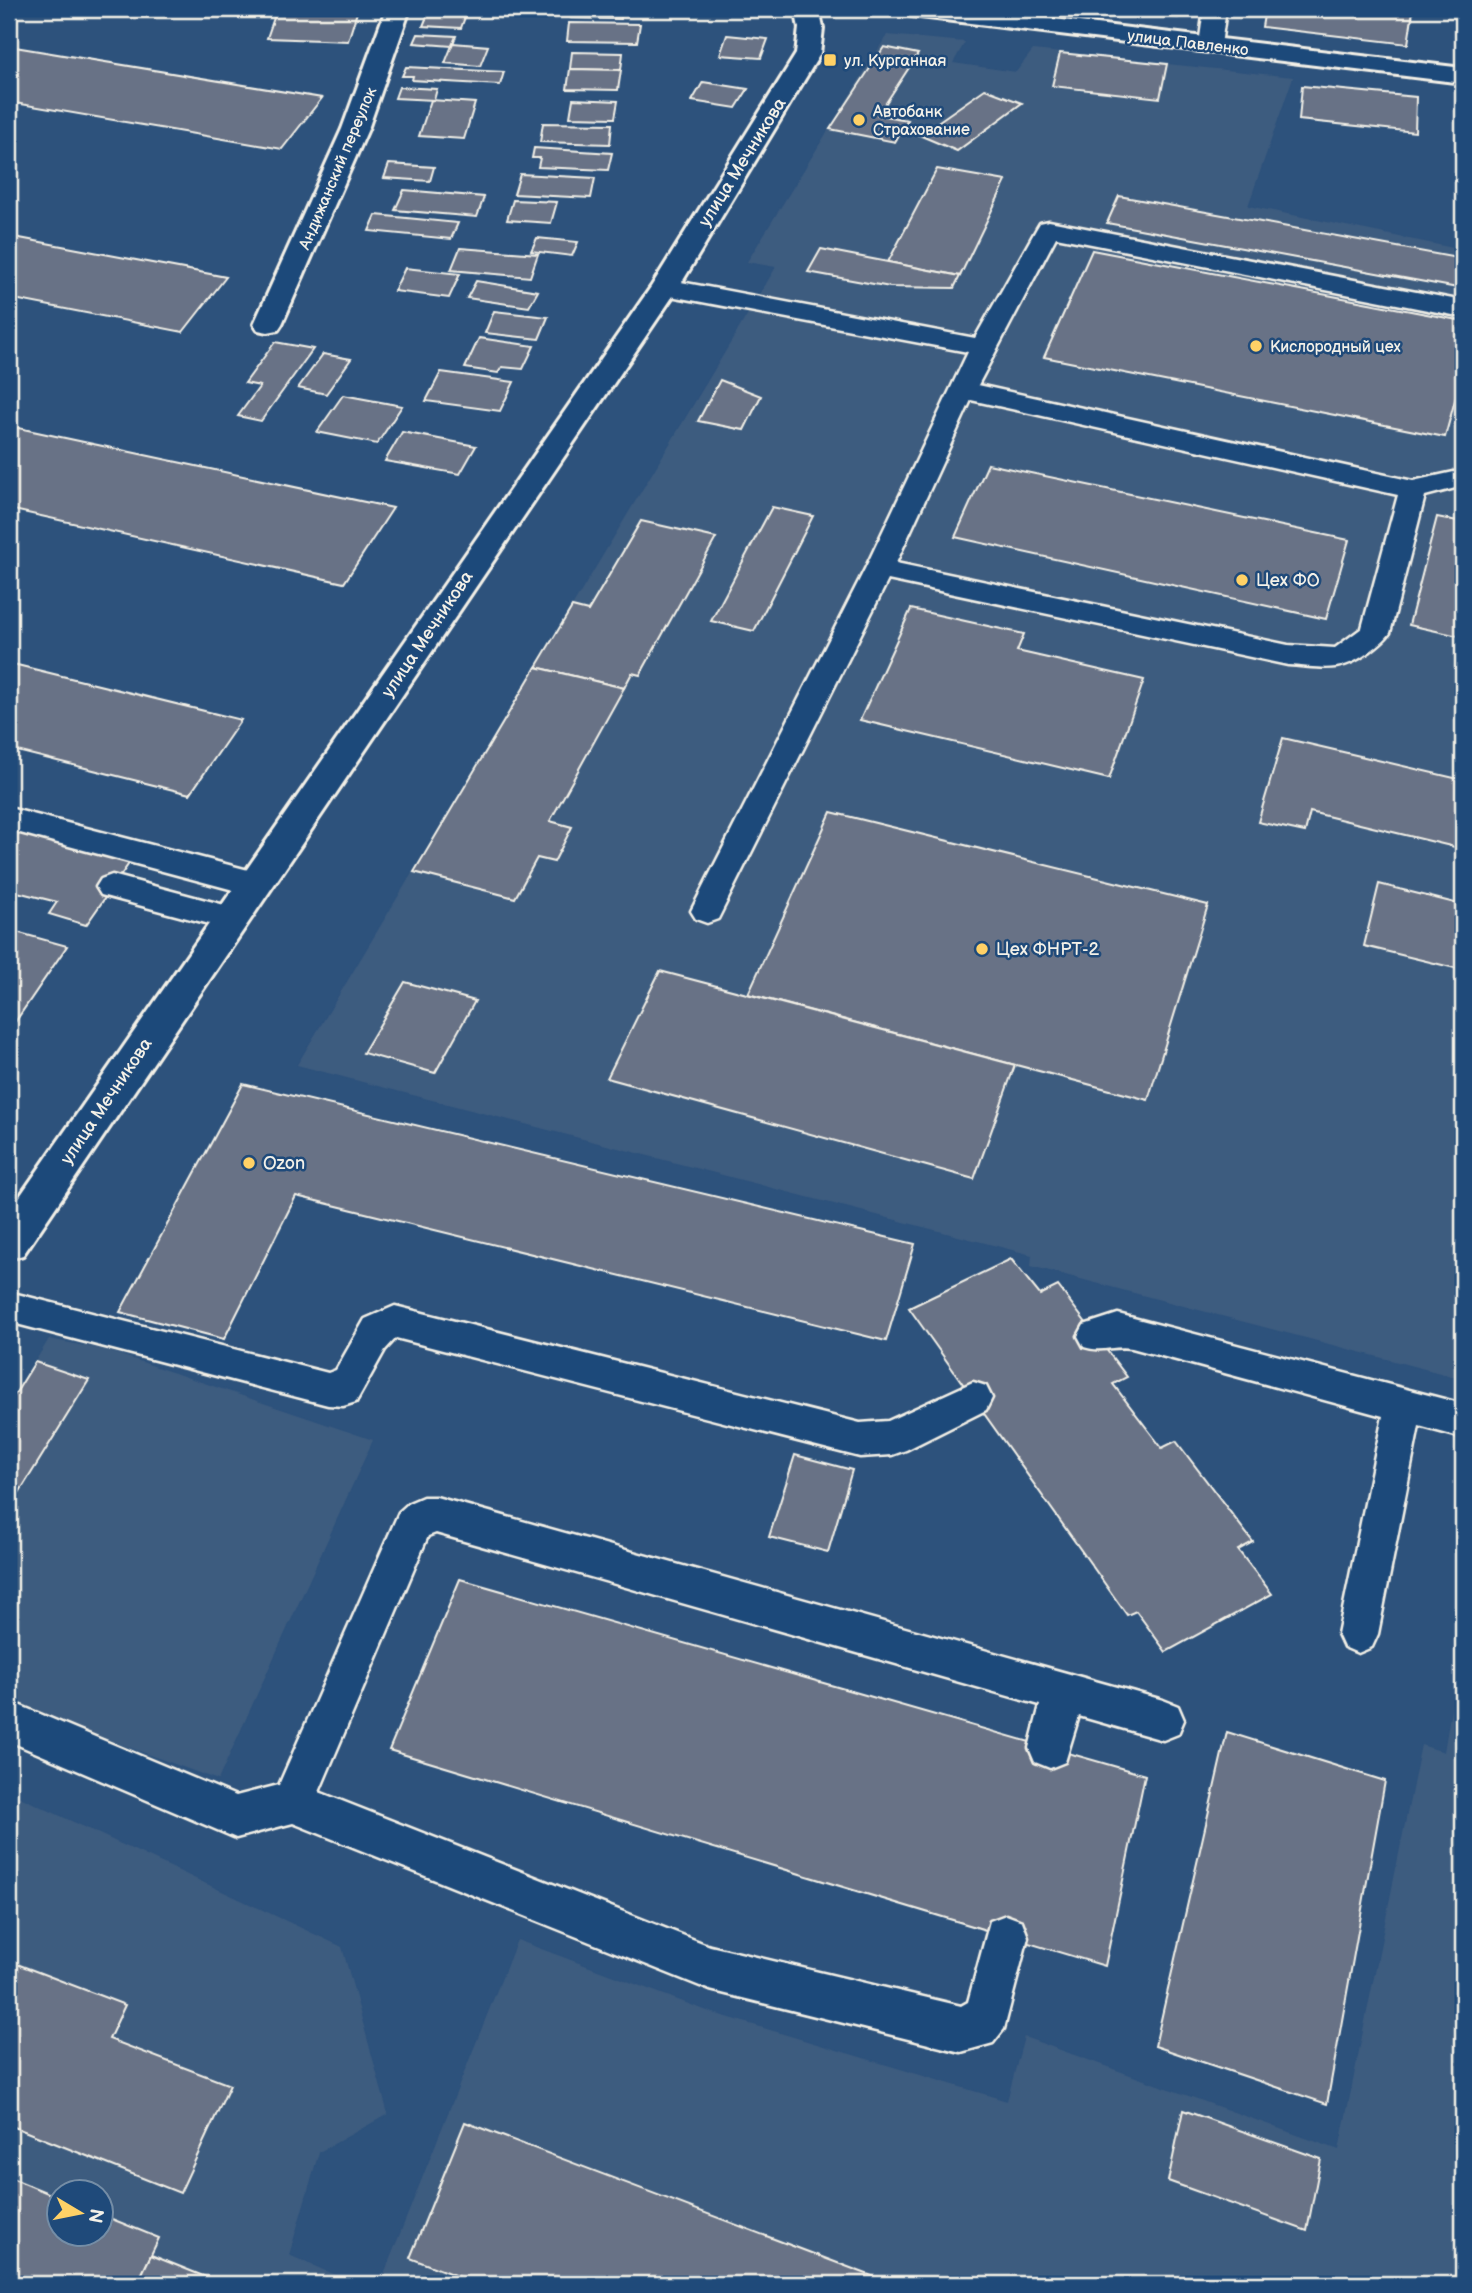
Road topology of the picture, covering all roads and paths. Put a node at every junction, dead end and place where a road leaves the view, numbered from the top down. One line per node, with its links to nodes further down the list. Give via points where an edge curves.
1 (398, 9): 9 (main road, Андижанский переулок, via 336,176)
2 (807, 9): 7 (main road, улица Мечникова, via 811,28 808,54)
3 (912, 9): 5 (main road, улица Павленко)
4 (1215, 9): 5 (lane)
5 (1210, 45): 6 (main road, улица Павленко)
6 (1463, 76)
7 (665, 287): 10 (lane); 16 (main road, улица Мечникова)
8 (1463, 309): 10 (lane, via 1049,228)
9 (268, 324)
10 (983, 347): 11 (lane)
11 (963, 390): 13 (lane); 14 (lane)
12 (1463, 478): 13 (lane)
13 (1413, 490): 14 (lane, via 1376,634 1341,657 1288,655)
14 (879, 569): 18 (lane)
15 (9, 819): 16 (lane)
16 (256, 884): 19 (main road, улица Мечникова)
17 (112, 887): 19 (lane)
18 (707, 911)
19 (232, 918): 20 (main road, улица Мечникова)
20 (9, 1243)
21 (9, 1307): 23 (lane, via 335,1390 343,1390 354,1378 376,1329 395,1322 859,1440 892,1438)
22 (1097, 1336): 24 (lane, via 1118,1330 1132,1332)
23 (973, 1398)
24 (1404, 1405): 25 (lane); 26 (lane)
25 (1463, 1421)
26 (1358, 1634)
27 (1063, 1692): 28 (lane); 30 (lane); 31 (lane, via 423,1515 414,1524)
28 (1163, 1720)
29 (9, 1721): 31 (lane, via 236,1817)
30 (1050, 1748)
31 (293, 1802): 32 (lane, via 710,1968 961,2029 977,2026 988,2013)
32 (1006, 1937)

